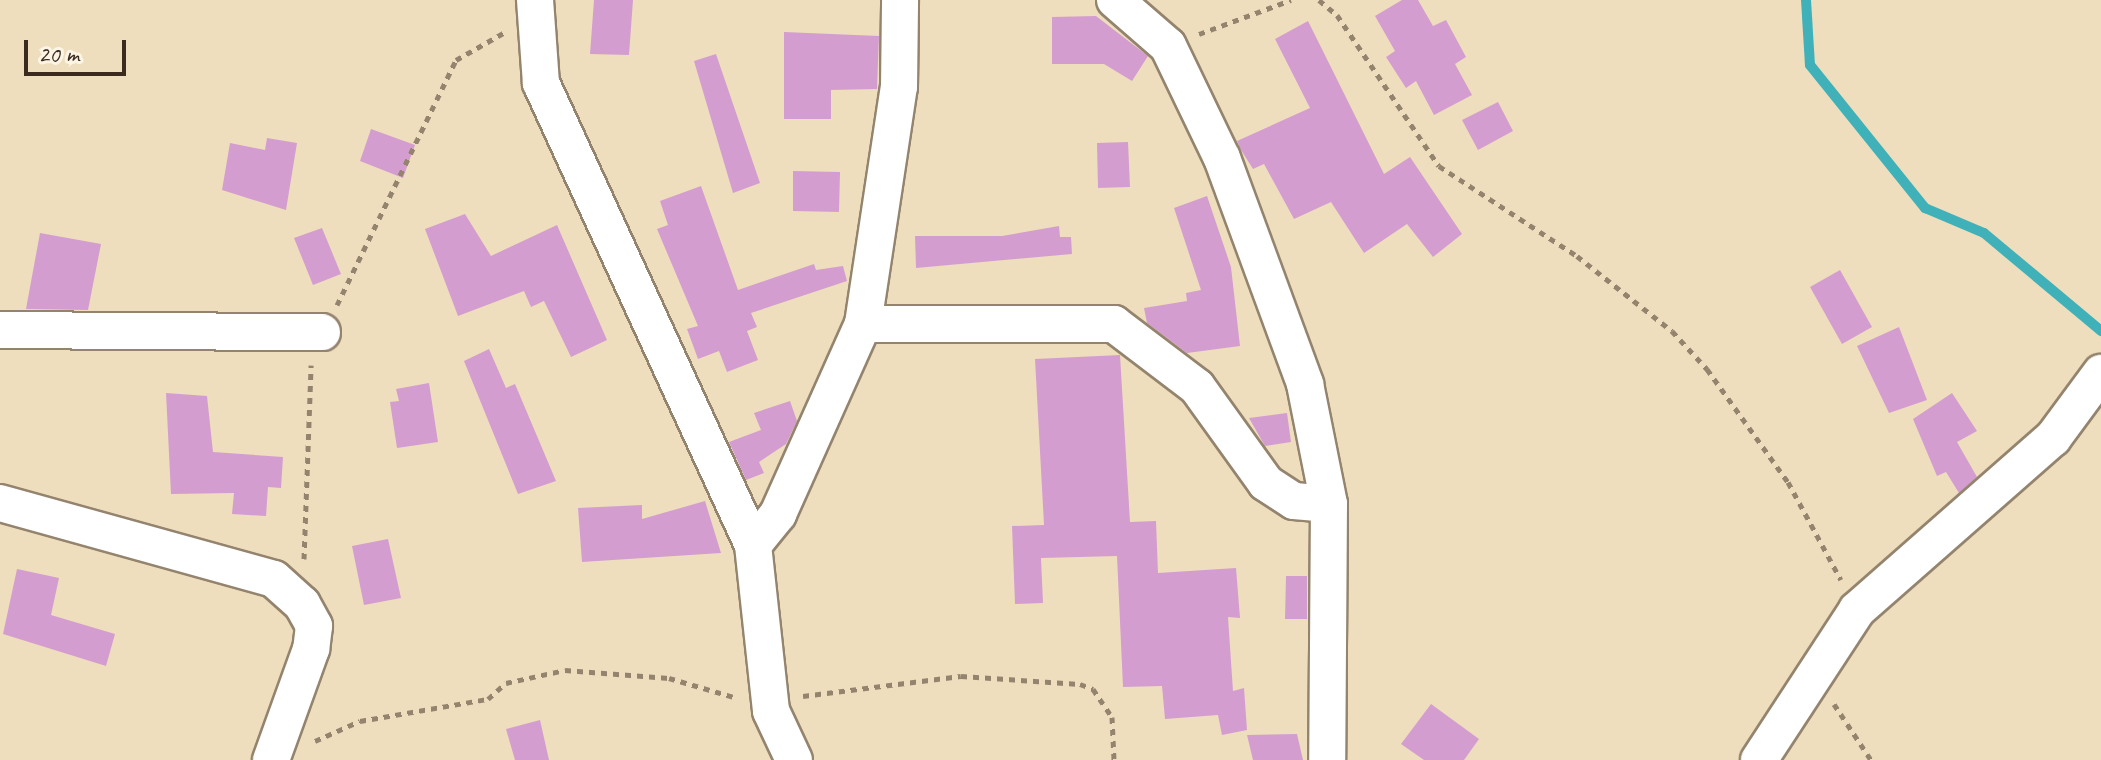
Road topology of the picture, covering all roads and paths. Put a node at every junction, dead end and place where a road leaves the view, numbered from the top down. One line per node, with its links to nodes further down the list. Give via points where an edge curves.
1 (900, 0): 7 (street, via 899,87)
2 (1115, 0): 6 (street)
3 (1291, 0): 6 (path)
4 (1319, 0): 15 (path, via 1439,166 1577,256 1672,331 1707,369 1788,482)
5 (533, 10): 9 (path, via 456,60); 13 (street, via 541,83)
6 (1168, 46): 12 (street, via 1222,158 1280,310 1305,384)
7 (863, 324): 12 (street, via 1114,324 1197,387 1273,489 1294,501); 13 (street, via 778,514)
8 (0, 330): 9 (street)
9 (322, 332): 14 (path, via 309,378)
10 (2101, 373): 15 (street, via 2053,438)
11 (0, 503): 14 (street, via 274,579)
12 (1329, 504): 21 (street)
13 (753, 545): 17 (street)
14 (302, 604): 18 (street, via 314,626 311,649)
15 (1857, 610): 16 (street)
16 (1815, 682): 22 (street); 23 (path)
17 (771, 705): 18 (path, via 693,682 565,670 506,683 488,699 360,721 321,741); 19 (street); 20 (path, via 961,676 1080,684 1093,689 1112,717)
18 (274, 749)
19 (794, 760)
20 (1114, 760)
21 (1327, 760)
22 (1759, 760)
23 (1871, 760)

